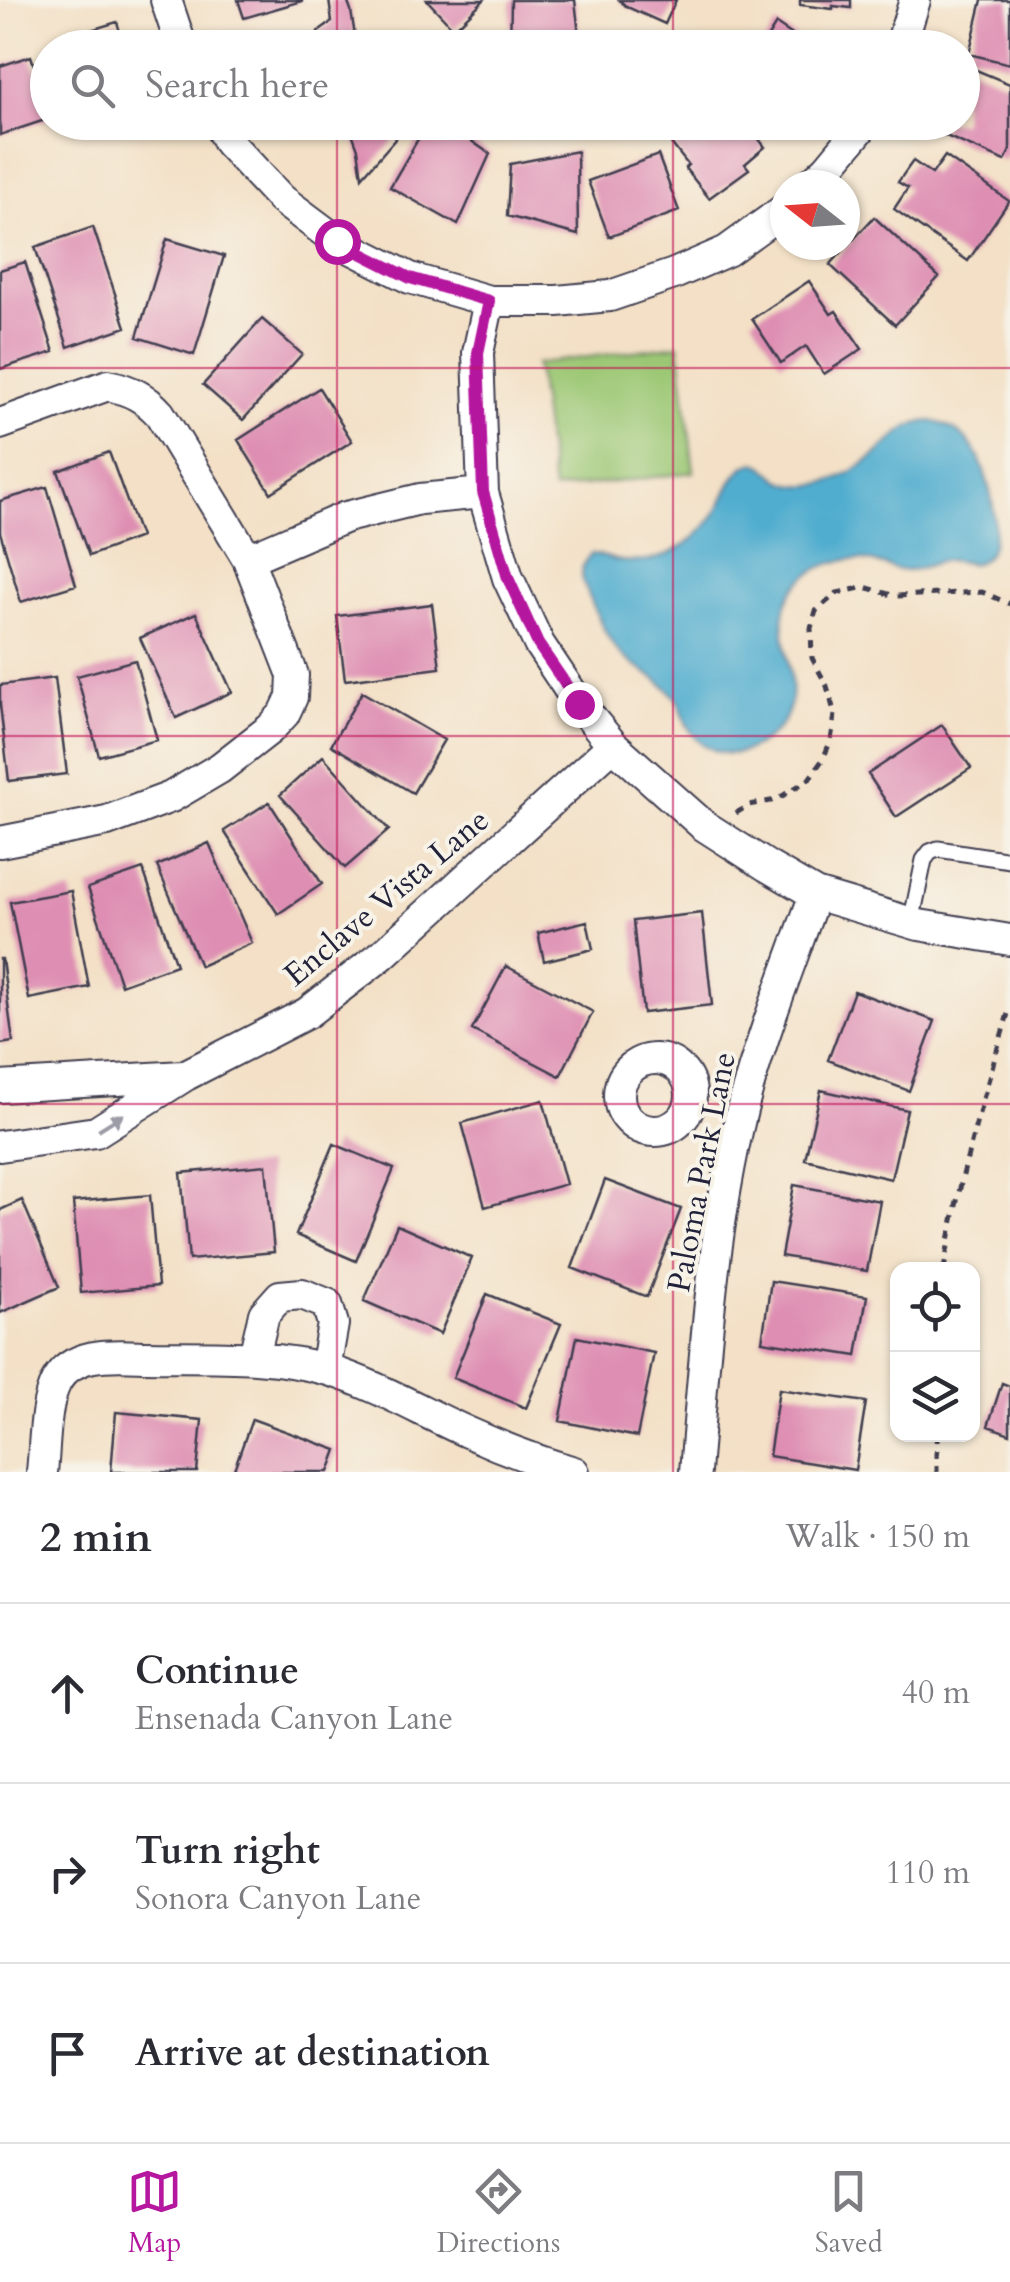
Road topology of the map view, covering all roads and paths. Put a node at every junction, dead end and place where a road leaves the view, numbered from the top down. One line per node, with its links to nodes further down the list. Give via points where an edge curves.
1 (166, 0): 3 (street)
2 (915, 0): 4 (street)
3 (176, 30)
4 (906, 30)
5 (227, 140): 9 (street, via 281,199 337,241 410,278)
6 (851, 140): 7 (street)
7 (826, 170)
8 (770, 220): 9 (street, via 727,251 610,296)
9 (489, 301): 11 (street, via 478,353)
10 (0, 424): 12 (street, via 108,385 147,400)
11 (483, 492): 12 (street, via 346,517); 14 (street, via 508,578 538,644)
12 (248, 559): 16 (street, via 294,675 284,714 220,768 171,797 107,821)
13 (1010, 604): 15 (path, via 982,592 896,596 865,587 837,593 816,611 811,628 812,658 835,715 823,759 809,778 776,800 733,814)
14 (613, 745): 15 (street); 22 (street, Enclave Vista Lane, via 382,955 307,1012)
15 (721, 836): 18 (street)
16 (0, 842)
17 (1010, 860): 19 (lane, via 930,852)
18 (815, 894): 19 (street); 25 (street, Paloma Park Lane)
19 (912, 923): 20 (street)
20 (1009, 936)
21 (1010, 1008): 27 (path, via 966,1157)
22 (186, 1076): 23 (street, Enclave Vista Lane); 26 (street, Enclave Vista Lane, one-way to 22, via 96,1132)
23 (0, 1086)
24 (690, 1100): 25 (street)
25 (742, 1111): 33 (street, Paloma Park Lane, via 720,1223)
26 (0, 1146)
27 (945, 1262)
28 (254, 1357): 29 (street); 29 (street, via 264,1314 280,1296 302,1294 327,1304 333,1324); 31 (street, via 96,1355 71,1366 56,1380 48,1409)
29 (325, 1369): 32 (street)
30 (937, 1442): 34 (path)
31 (42, 1472)
32 (574, 1472)
33 (694, 1472)
34 (937, 1472)

